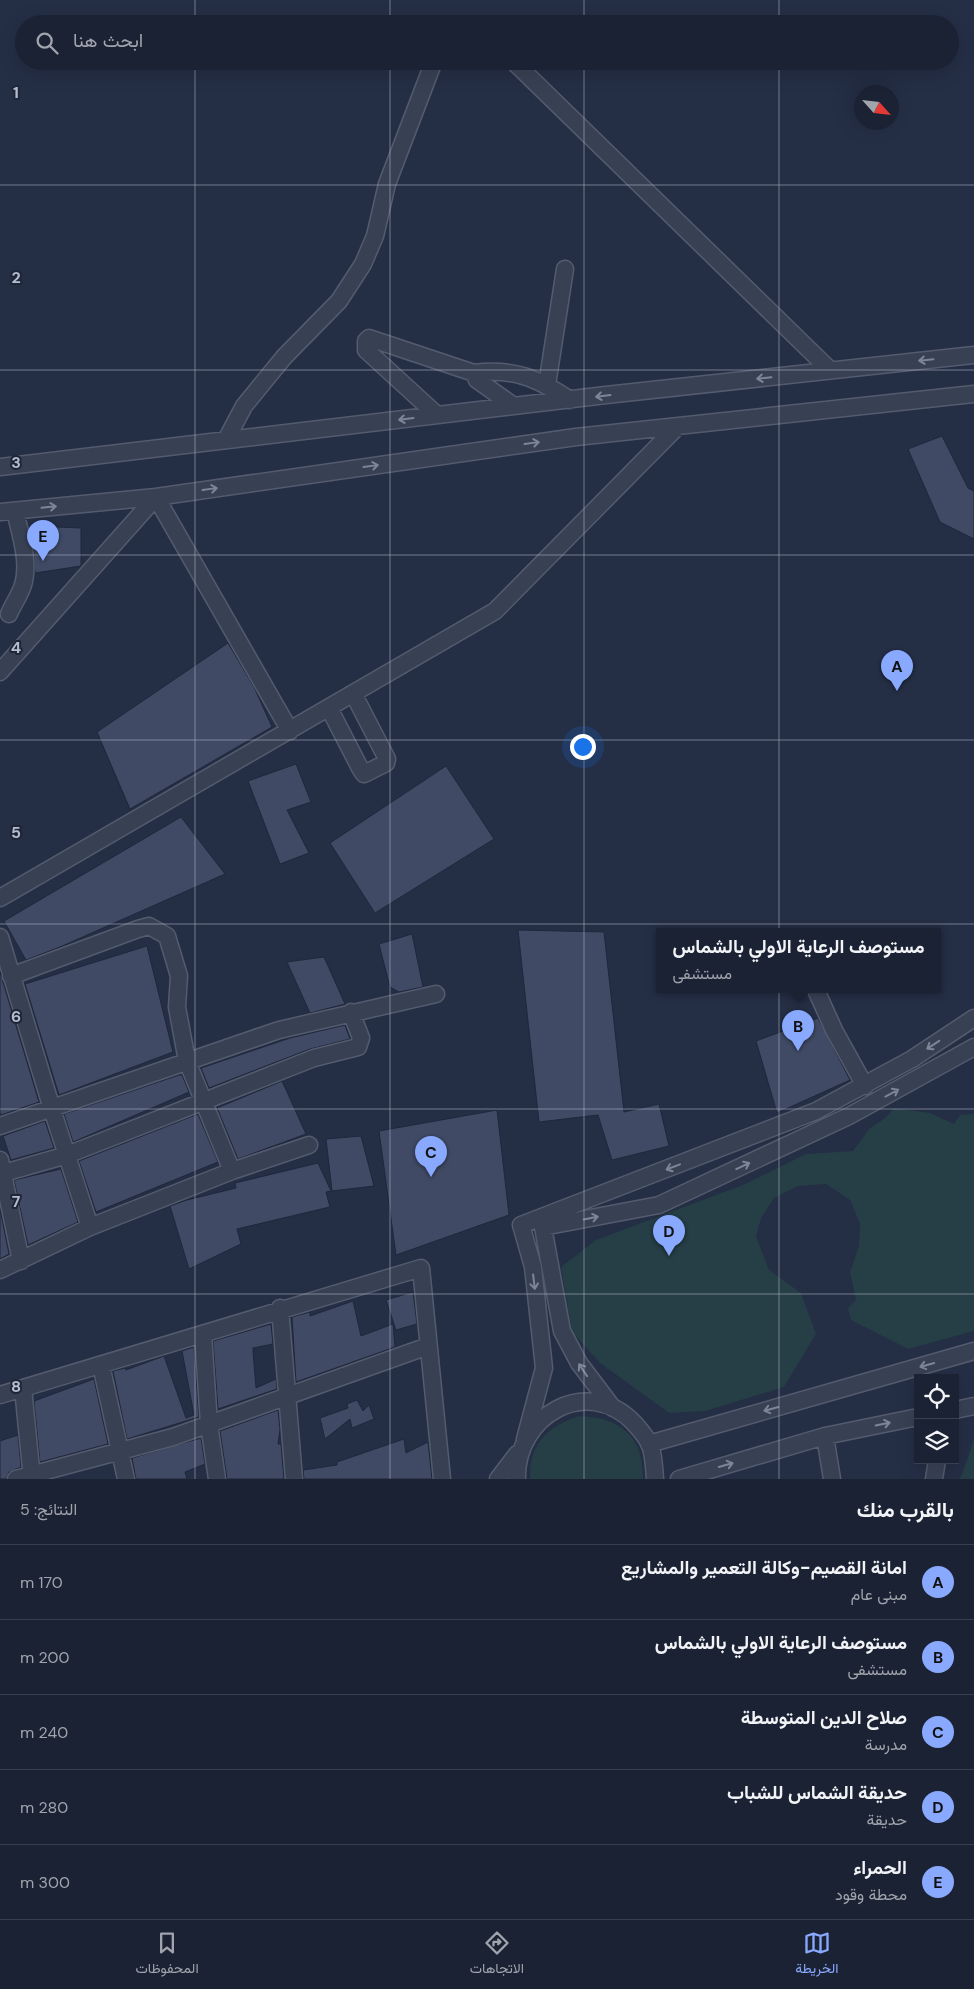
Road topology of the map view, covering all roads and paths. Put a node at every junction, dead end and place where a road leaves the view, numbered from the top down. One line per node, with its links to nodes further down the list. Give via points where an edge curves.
1 (430, 70): 13 (street, via 396,157 375,236 363,264 339,301 284,357 244,406)
2 (522, 70): 5 (street)
3 (565, 270): 7 (street)
4 (974, 354): 5 (street, one-way to 5)
5 (830, 370): 9 (street, one-way to 9)
6 (474, 373): 7 (street, via 505,372); 10 (street, via 477,380); 11 (street, via 368,338 364,345 366,350)
7 (547, 385): 9 (street)
8 (974, 394): 12 (street)
9 (570, 400): 10 (street)
10 (514, 406): 11 (street)
11 (437, 415): 13 (street, one-way to 13)
12 (678, 426): 15 (street, one-way to 12, via 576,437); 19 (street, via 495,611)
13 (226, 440): 14 (street)
14 (0, 467)
15 (156, 497): 16 (street, one-way to 15); 18 (street); 21 (street)
16 (8, 512): 17 (street, via 23,545 25,572 23,585)
17 (9, 614)
18 (0, 672)
19 (354, 695): 20 (street); 20 (street, via 387,759 386,763 368,773 364,774 360,768)
20 (329, 708): 21 (street)
21 (290, 731): 22 (street)
22 (0, 897)
23 (0, 937): 24 (street)
24 (11, 976): 30 (street, via 138,929 149,926 158,930 168,936 179,976 177,1007); 33 (street)
25 (817, 993): 31 (street)
26 (436, 994): 27 (street)
27 (351, 1012): 30 (street, via 278,1030); 32 (street, via 362,1038 358,1047 314,1058)
28 (974, 1018): 31 (street, one-way to 31)
29 (974, 1047): 51 (street, one-way to 29, via 578,1363 562,1331 543,1228 659,1205 849,1116)
30 (187, 1061): 32 (street); 33 (street)
31 (865, 1086): 56 (street, one-way to 56, via 816,1112 521,1225 533,1267 544,1368)
32 (204, 1101): 36 (street); 38 (street)
33 (52, 1109): 34 (street); 36 (street)
34 (0, 1126)
35 (309, 1145): 38 (street)
36 (67, 1155): 37 (street); 39 (street)
37 (1, 1170): 40 (street)
38 (232, 1170): 39 (street)
39 (90, 1227): 40 (street)
40 (21, 1260): 41 (street)
41 (0, 1270)
42 (280, 1309): 43 (street); 44 (street, via 421,1268); 49 (street)
43 (203, 1334): 46 (street); 54 (street)
44 (428, 1346): 49 (street); 64 (street)
45 (974, 1351): 57 (street, one-way to 57)
46 (101, 1365): 47 (street); 58 (street)
47 (23, 1388): 48 (street); 60 (street)
48 (0, 1395)
49 (286, 1398): 54 (street); 63 (street)
50 (974, 1406): 52 (street)
51 (613, 1408): 56 (street, via 592,1402 563,1406 542,1418); 57 (street, via 626,1415)
52 (959, 1409)
53 (914, 1418): 55 (street, one-way to 53)
54 (210, 1424): 58 (street); 62 (street)
55 (825, 1436): 68 (street, one-way to 55); 69 (street)
56 (523, 1444): 65 (street); 66 (street)
57 (649, 1444): 67 (street, via 654,1458)
58 (122, 1451): 60 (street); 61 (street)
59 (936, 1464): 70 (street)
60 (26, 1478)
61 (126, 1479)
62 (216, 1479)
63 (294, 1479)
64 (442, 1479)
65 (498, 1479)
66 (517, 1479)
67 (655, 1479)
68 (679, 1479)
69 (832, 1479)
70 (934, 1479)

